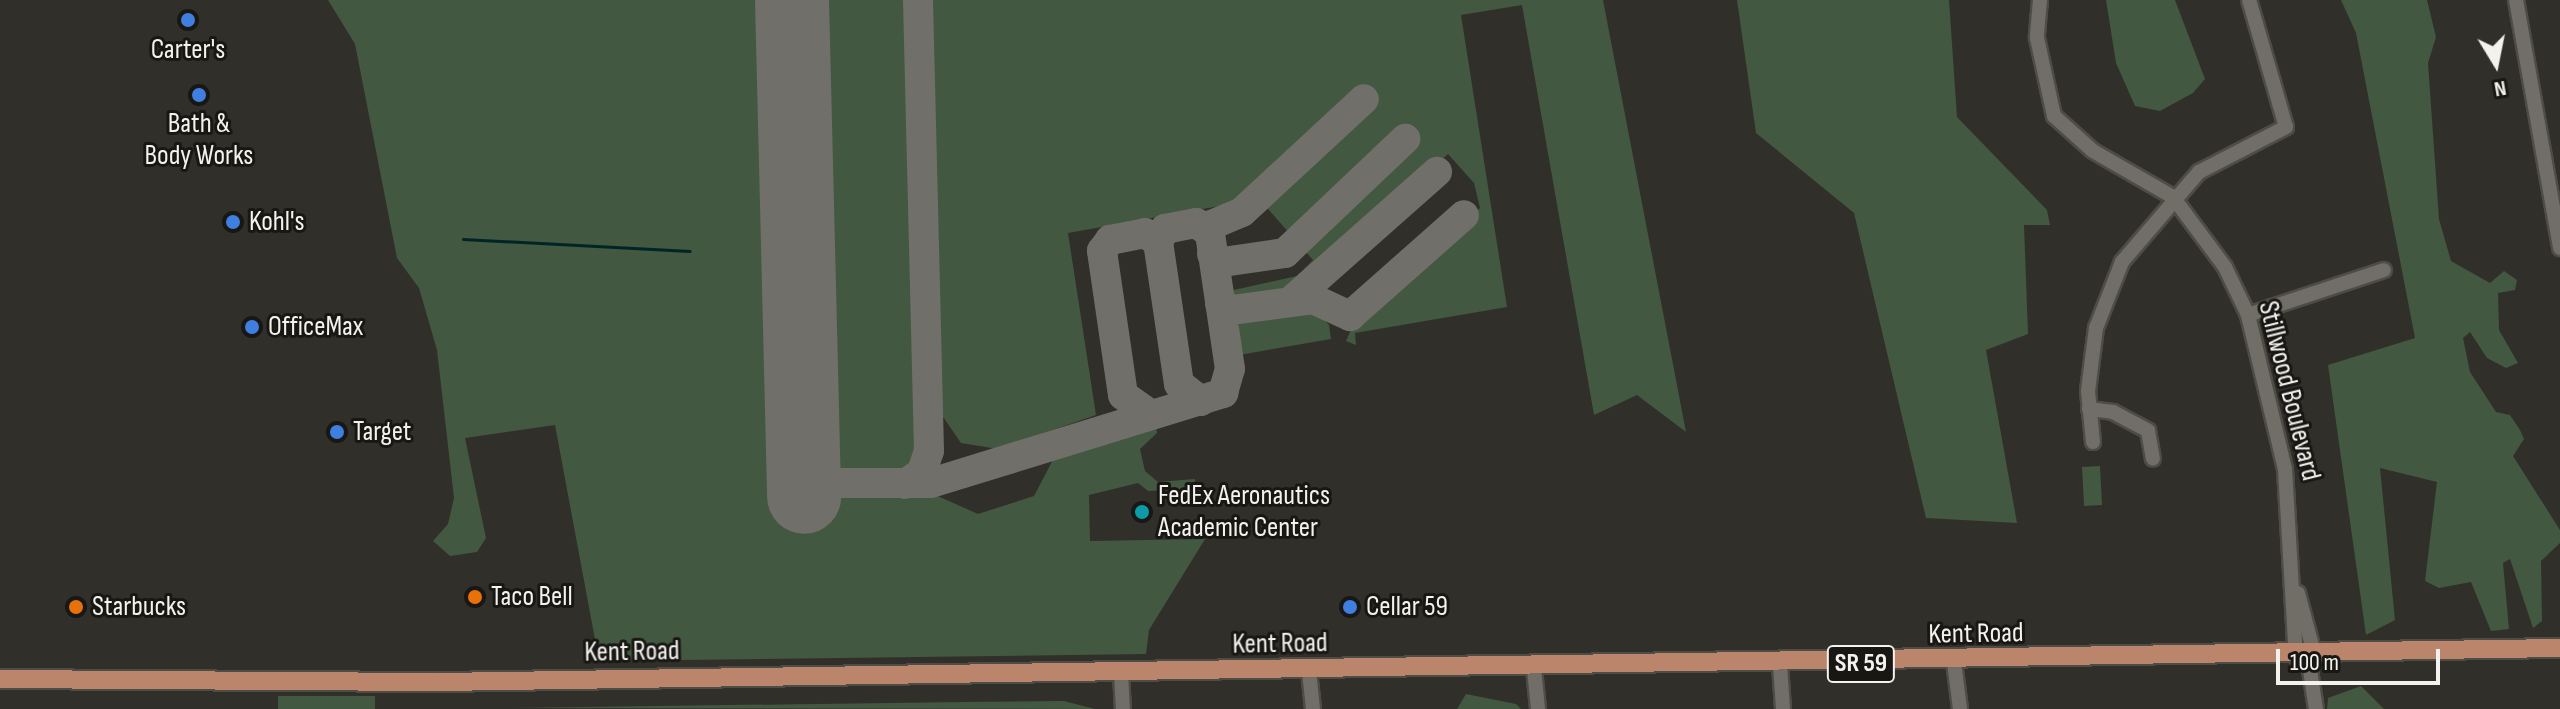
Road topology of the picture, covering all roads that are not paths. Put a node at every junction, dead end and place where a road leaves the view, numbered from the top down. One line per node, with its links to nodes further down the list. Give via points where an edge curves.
1 (2040, 0): 4 (street, Stillwood Boulevard, via 2037,38 2054,116 2093,151)
2 (2249, 0): 4 (street, via 2286,127 2220,156)
3 (2516, 0): 5 (street)
4 (2173, 197): 7 (street, Stillwood Boulevard, via 2225,267); 8 (street, via 2122,262 2108,294 2096,328)
5 (2560, 248)
6 (2384, 270): 7 (street)
7 (2248, 315): 12 (street, Stillwood Boulevard, via 2285,469)
8 (2089, 409): 9 (street); 10 (street, via 2113,412 2148,431)
9 (2093, 442)
10 (2153, 459)
11 (2560, 648): 12 (main road, Kent Road / SR 59)
12 (2306, 657): 13 (main road, Kent Road / SR 59); 24 (street, Stillwood Boulevard)
13 (1954, 662): 14 (main road, Kent Road / SR 59); 23 (street)
14 (1780, 665): 15 (main road, Kent Road / SR 59); 22 (street)
15 (1534, 669): 16 (main road, Kent Road / SR 59); 21 (street)
16 (1309, 671): 17 (main road, Kent Road / SR 59); 20 (street)
17 (1121, 673): 18 (main road, Kent Road / SR 59, via 239,684); 19 (street)
18 (0, 679)
19 (1123, 709)
20 (1313, 709)
21 (1538, 709)
22 (1783, 709)
23 (1960, 709)
24 (2316, 709)

